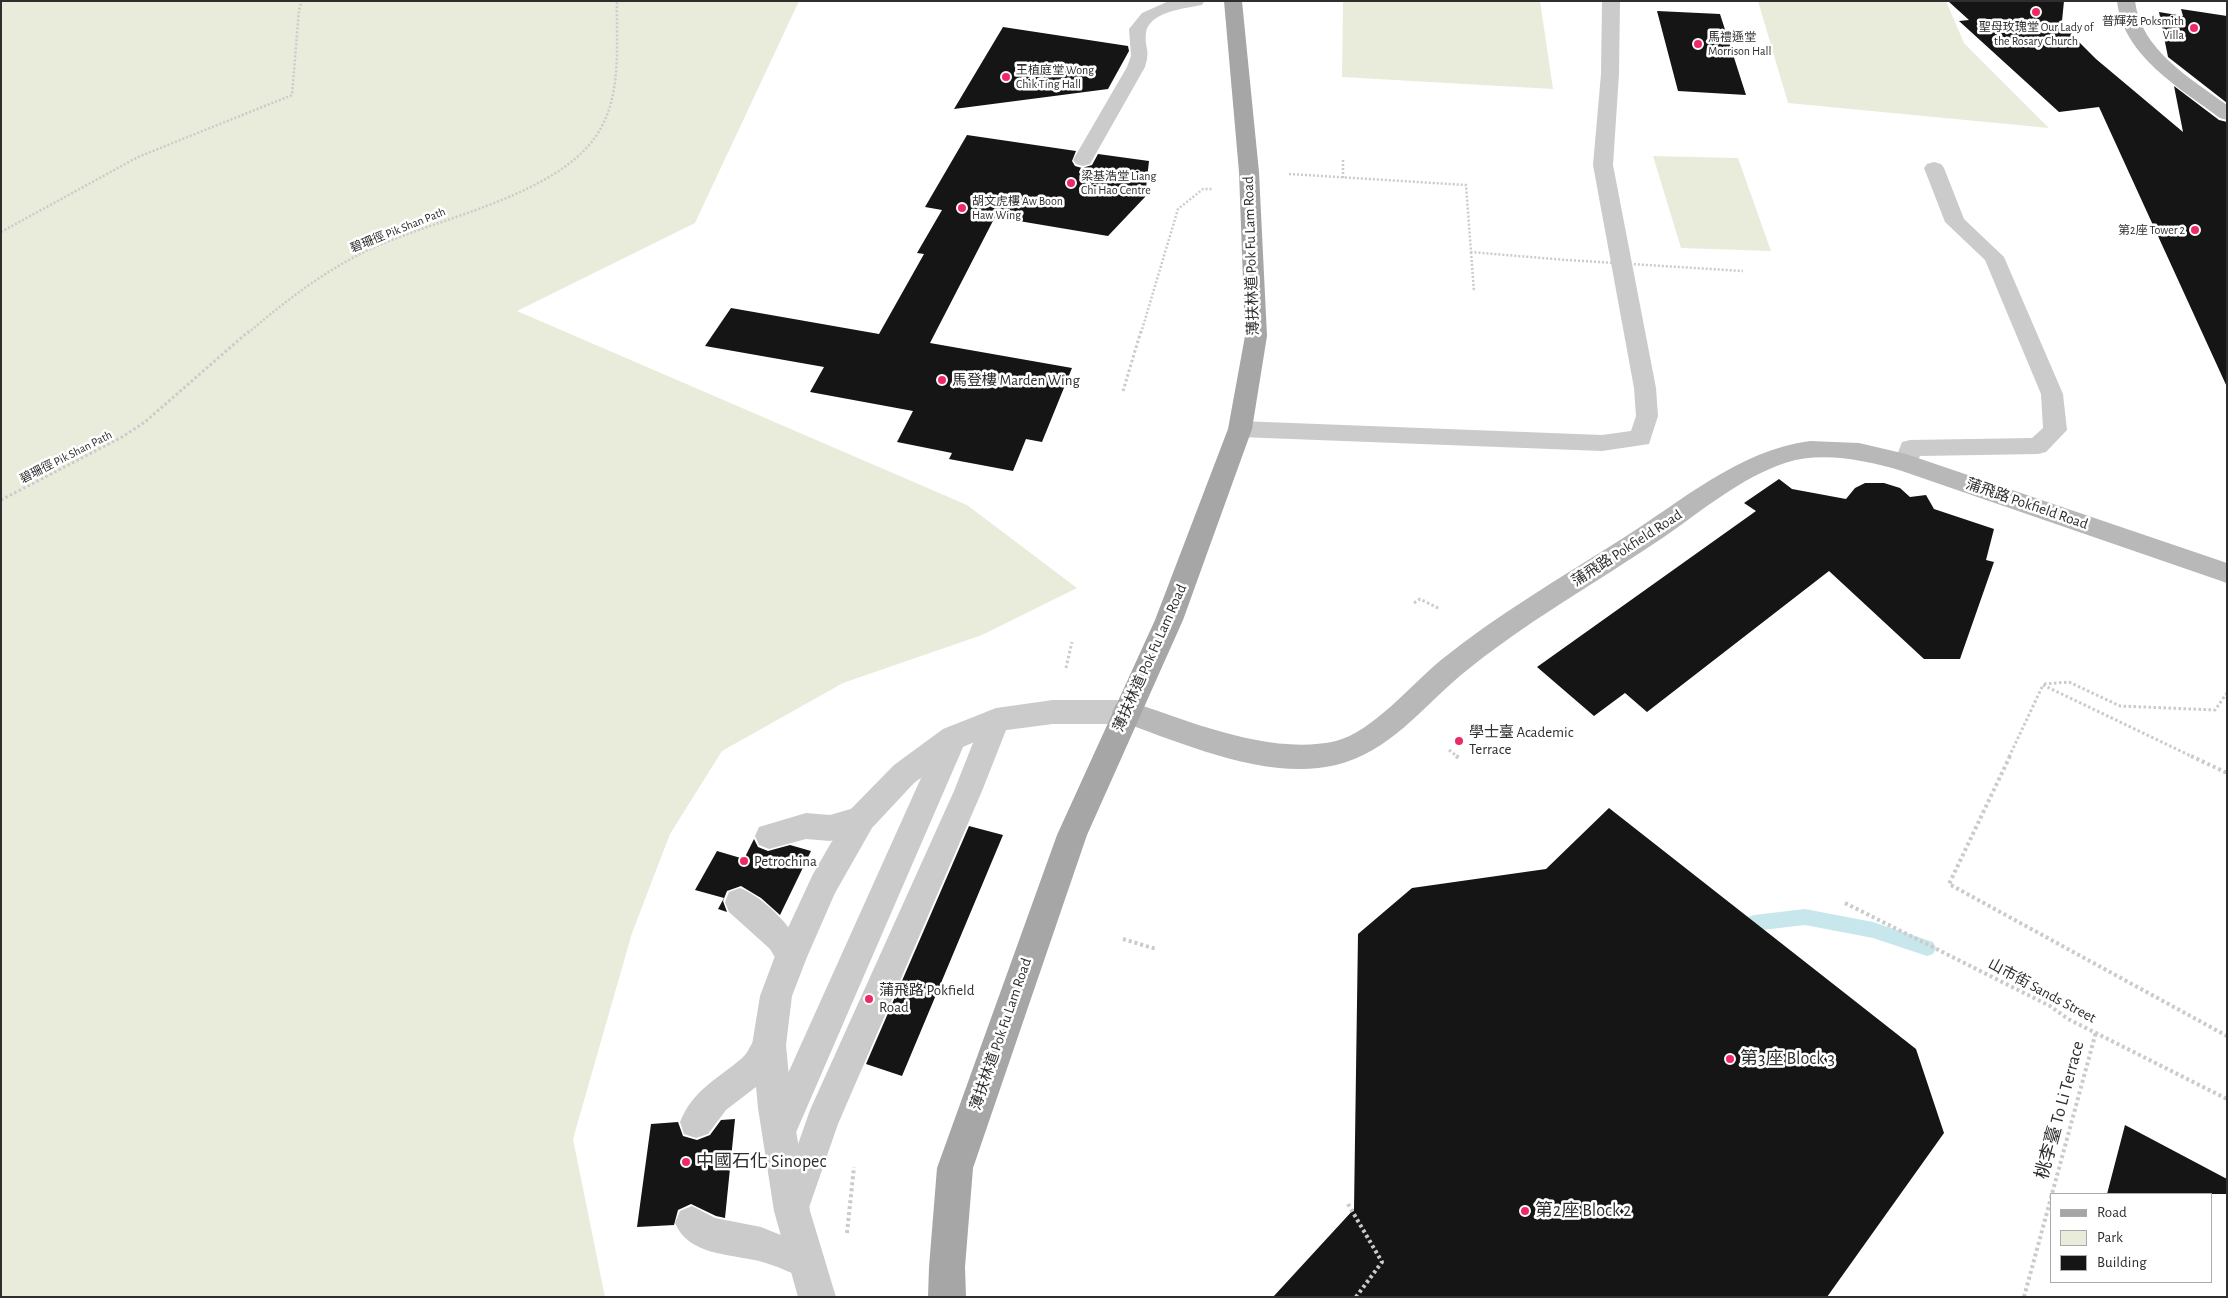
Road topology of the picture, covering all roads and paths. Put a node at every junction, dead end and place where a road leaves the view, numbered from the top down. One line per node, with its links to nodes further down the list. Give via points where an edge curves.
1 (302, 1): 14 (path, via 292,96 138,157)
2 (618, 1): 21 (path, 碧珊徑 Pik Shan Path, via 614,97 603,126 572,162 532,185 390,240 336,267 293,295 140,426)
3 (1196, 1): 8 (lane, via 1160,9 1138,29 1140,56 1136,67)
4 (1233, 1): 19 (main road, 薄扶林道 Pok Fu Lam Road, via 1249,172 1256,336)
5 (1611, 1): 19 (lane, via 1610,74 1603,165 1645,388 1646,416 1641,438 1602,443)
6 (2126, 1): 7 (street, via 2126,18 2142,44)
7 (2227, 114)
8 (1083, 160)
9 (1343, 160): 12 (path)
10 (1934, 168): 20 (lane, via 1955,222 1994,257 2052,394 2055,430 2038,446 1910,448)
11 (1289, 174): 12 (path)
12 (1343, 178): 15 (path, via 1466,185)
13 (1214, 189): 18 (path, via 1203,189 1178,209)
14 (1, 232)
15 (1471, 252): 16 (path, bridge); 17 (path)
16 (1743, 271)
17 (1474, 292)
18 (1124, 391)
19 (1240, 429): 29 (main road, 薄扶林道 Pok Fu Lam Road, via 1169,620)
20 (1906, 462): 22 (street, 蒲飛路 Pokfield Road); 29 (street, 蒲飛路 Pokfield Road, via 1863,453 1804,451 1779,456 1749,470 1488,639 1390,723 1356,747 1315,756 1270,754)
21 (1, 500)
22 (2227, 572)
23 (1414, 603): 24 (path, via 1420,599)
24 (1440, 609)
25 (1072, 642): 26 (path)
26 (1066, 668)
27 (2043, 684): 28 (path, via 2069,682 2120,706 2214,710); 34 (path); 43 (path, via 1949,884)
28 (2227, 693)
29 (1126, 712): 30 (street, 蒲飛路 Pokfield Road, via 1053,712); 57 (main road, 薄扶林道 Pok Fu Lam Road, via 1069,844 955,1168 946,1267)
30 (996, 720): 31 (street, 蒲飛路 Pokfield Road); 52 (lane, via 968,791 822,1122)
31 (953, 738): 35 (street, 蒲飛路 Pokfield Road, via 904,774); 47 (lane)
32 (1449, 750): 33 (path)
33 (1459, 758)
34 (2227, 773)
35 (861, 819): 36 (lane, via 830,828); 41 (street, 蒲飛路 Pokfield Road, via 824,884)
36 (790, 833)
37 (1845, 903): 42 (path, 山市街 Sands Street)
38 (752, 909): 41 (lane, via 781,939)
39 (1123, 939): 40 (path)
40 (1156, 950)
41 (791, 956): 44 (street, 蒲飛路 Pokfield Road, via 776,996)
42 (2096, 1032): 45 (path, 山市街 Sands Street); 49 (path, 桃李臺 To Li Terrace)
43 (2227, 1036)
44 (769, 1045): 46 (lane, via 754,1069 714,1099); 47 (street, 蒲飛路 Pokfield Road)
45 (2227, 1099)
46 (696, 1122)
47 (778, 1132): 52 (street, 蒲飛路 Pokfield Road)
48 (855, 1161): 54 (path)
49 (2052, 1193)
50 (2050, 1201): 59 (path, 桃李臺 To Li Terrace)
51 (1348, 1204): 58 (path, via 1382,1262)
52 (792, 1211): 55 (street, 蒲飛路 Pokfield Road)
53 (692, 1224): 55 (lane, via 710,1234 761,1244)
54 (846, 1236)
55 (806, 1262): 56 (street, 蒲飛路 Pokfield Road)
56 (817, 1297)
57 (947, 1297)
58 (1356, 1297)
59 (2024, 1297)

